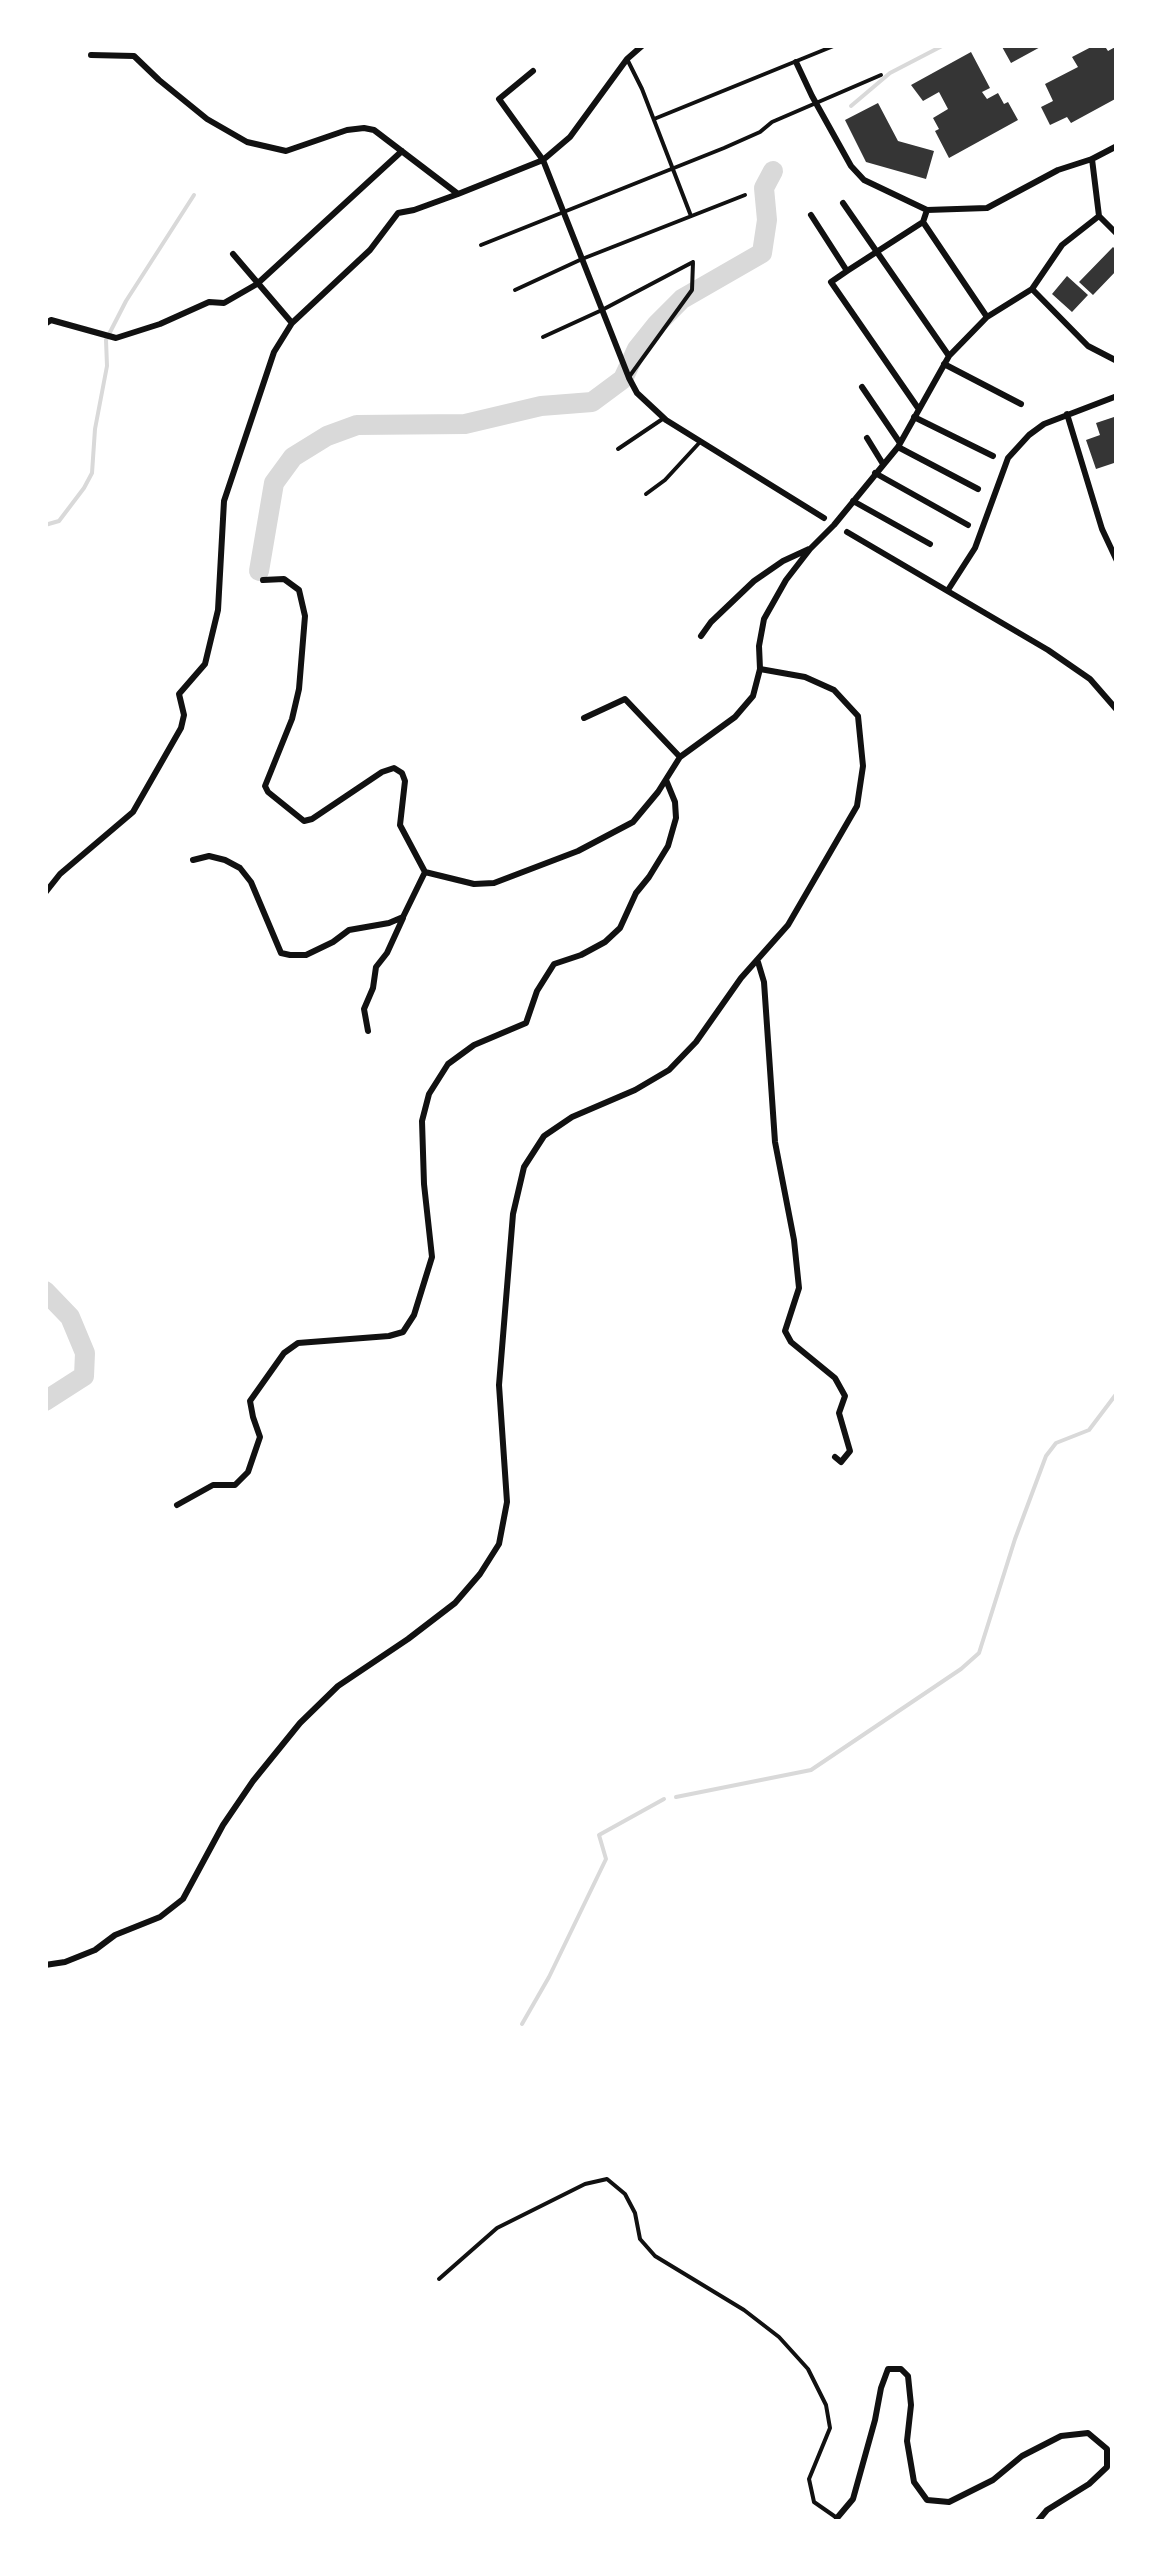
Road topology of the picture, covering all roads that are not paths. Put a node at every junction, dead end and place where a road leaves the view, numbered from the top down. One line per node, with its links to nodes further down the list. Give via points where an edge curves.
1 (642, 45): 4 (street)
2 (836, 45): 5 (lane)
3 (90, 56): 11 (street, via 134,56 208,119 247,142 286,151 364,128)
4 (628, 59): 9 (lane); 13 (street, via 570,137)
5 (796, 62): 8 (street); 9 (lane)
6 (533, 71): 13 (street, via 498,99)
7 (881, 75): 8 (lane)
8 (818, 104): 14 (lane); 18 (street, via 864,180)
9 (654, 119): 14 (lane)
10 (1117, 146): 12 (street)
11 (402, 151): 15 (street); 30 (street)
12 (1092, 159): 18 (street, via 987,208); 22 (street)
13 (543, 160): 15 (street); 19 (street)
14 (672, 167): 19 (lane); 20 (lane)
15 (458, 194): 35 (street, via 398,213 370,250)
16 (744, 195): 20 (lane)
17 (843, 203): 27 (street)
18 (927, 210): 23 (street)
19 (563, 212): 25 (lane); 28 (street)
20 (691, 216): 28 (lane)
21 (810, 216): 29 (street)
22 (1099, 216): 24 (street); 31 (street, via 1062,245)
23 (923, 222): 27 (street); 34 (street)
24 (1117, 234)
25 (481, 245)
26 (233, 254): 30 (street)
27 (878, 254): 29 (street); 38 (street)
28 (582, 259): 32 (lane); 33 (street)
29 (847, 271): 44 (street, via 831,282)
30 (257, 284): 35 (street); 36 (street, via 224,302 208,302 116,338 52,320)
31 (1032, 289): 34 (street); 39 (street, via 1088,346)
32 (515, 290)
33 (602, 310): 37 (lane); 40 (street); 40 (lane, via 693,262 692,290)
34 (988, 317): 38 (street)
35 (292, 323): 74 (street, via 274,352 224,501 218,610 205,664 180,694 182,728 134,812)
36 (45, 324)
37 (542, 337)
38 (946, 360): 43 (street); 44 (street)
39 (1117, 362)
40 (628, 377): 47 (street)
41 (862, 387): 50 (street)
42 (1117, 396): 45 (street)
43 (1021, 404)
44 (918, 408): 46 (street)
45 (1068, 414): 63 (street); 65 (street, via 1044,424 1008,458 975,548)
46 (914, 417): 50 (street); 52 (street)
47 (664, 418): 49 (street); 51 (lane)
48 (867, 438): 53 (street)
49 (700, 442): 56 (lane); 58 (street)
50 (899, 445): 53 (street); 55 (street)
51 (618, 449)
52 (993, 456)
53 (883, 464): 54 (street)
54 (875, 473): 57 (street); 59 (street)
55 (978, 489)
56 (646, 494)
57 (852, 502): 61 (street); 62 (street)
58 (825, 517)
59 (968, 525)
60 (848, 531): 65 (street)
61 (930, 544)
62 (810, 549): 66 (street, via 754,581); 67 (street, via 764,619)
63 (1117, 561)
64 (262, 580): 73 (street, via 284,579 299,590 305,616 299,689 268,792 304,822 382,772 402,772 400,825)
65 (948, 590): 68 (street, via 1090,679)
66 (702, 636)
67 (760, 669): 70 (street, via 753,696 734,717); 76 (street, via 834,690 858,716 863,766 856,806 788,925)
68 (1117, 710)
69 (584, 718): 70 (street, via 625,700)
70 (680, 757): 71 (street)
71 (666, 778): 73 (street, via 633,822 578,851 494,883); 79 (street, via 676,818 668,846 620,928 554,964 526,1023 461,1054 429,1094 422,1121 432,1257 403,1332 298,1343 284,1353 250,1400 260,1437 248,1472 235,1484 214,1485)
72 (194, 860): 75 (street, via 209,856 240,868 281,953 306,954 349,930)
73 (425, 872): 75 (street)
74 (45, 892)
75 (403, 916): 77 (street, via 376,967 364,1009)
76 (758, 961): 78 (street, via 775,1142 799,1288 786,1331 845,1396 838,1413 850,1451 841,1462); 80 (street, via 668,1070 572,1117 544,1136 524,1166 513,1214 500,1385 507,1502 499,1544 480,1574 455,1603 338,1686 300,1724 223,1825 183,1899 94,1950)
77 (368, 1031)
78 (835, 1458)
79 (177, 1504)
80 (45, 1965)
81 (439, 2279): 82 (lane, via 497,2228 606,2179 624,2194 640,2239 656,2256 744,2310 808,2369 830,2428 809,2479 814,2502)
82 (838, 2518): 83 (street, via 853,2500 888,2369 901,2369 912,2405 907,2441 914,2482 927,2500 949,2502 1060,2436 1088,2433 1107,2448 1107,2467)
83 (1037, 2522)

